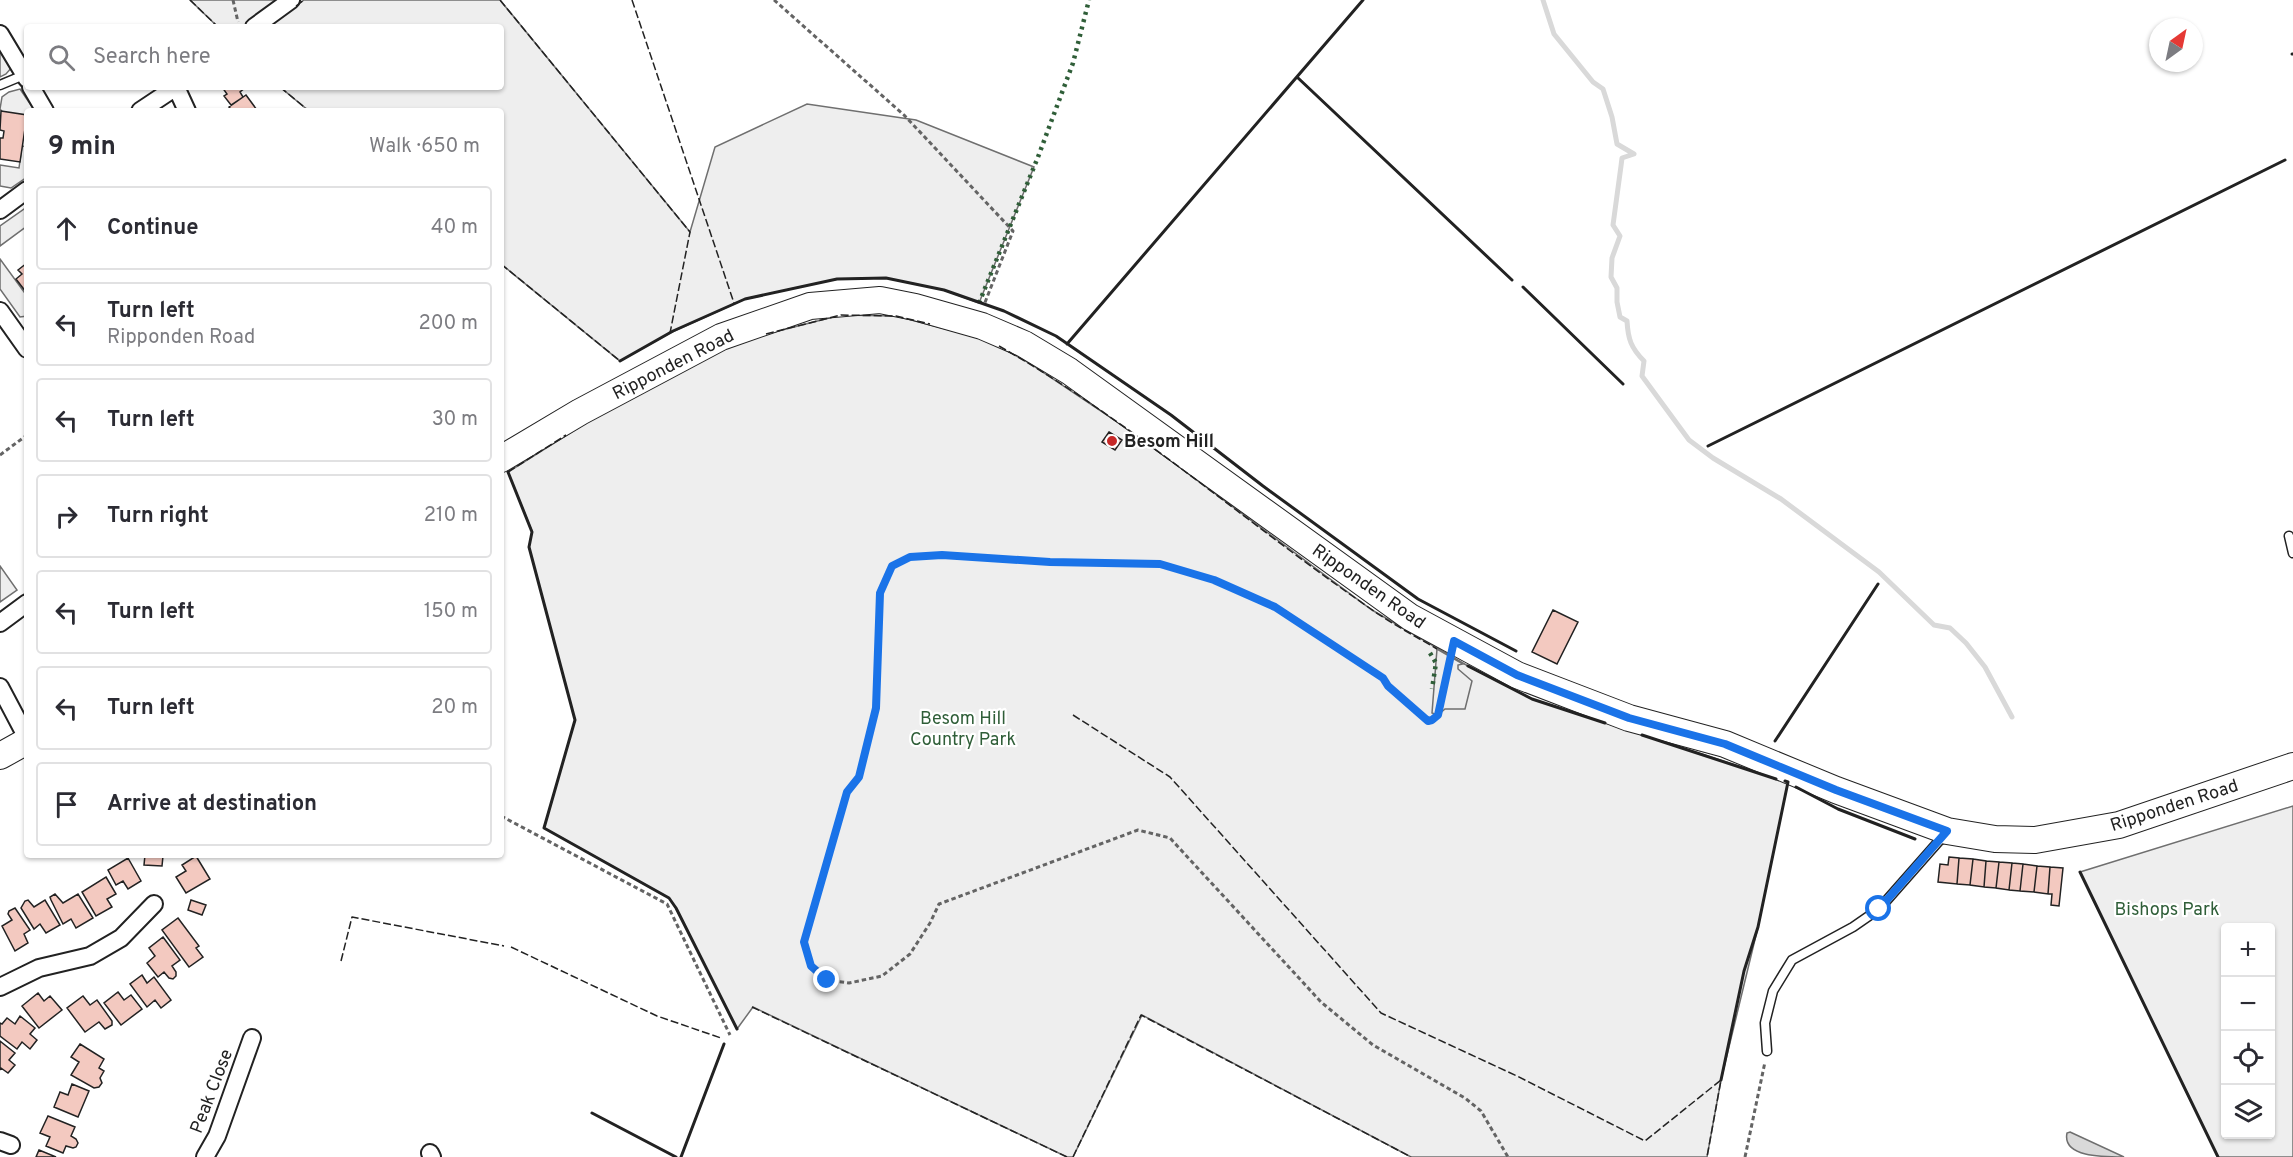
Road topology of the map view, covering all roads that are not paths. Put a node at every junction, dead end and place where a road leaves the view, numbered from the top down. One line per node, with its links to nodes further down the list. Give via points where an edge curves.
1 (291, 0): 2 (street)
2 (258, 24)
3 (0, 34): 4 (street)
4 (24, 73)
5 (24, 81): 6 (lane)
6 (0, 85)
7 (33, 90): 10 (street)
8 (172, 90): 11 (street)
9 (177, 90): 12 (street)
10 (43, 108)
11 (144, 108)
12 (186, 108)
13 (24, 192): 14 (street)
14 (0, 210)
15 (0, 311): 16 (street)
16 (24, 340)
17 (504, 457): 27 (main road, Ripponden Road, via 721,337 810,306 880,300 915,307 982,326 1024,344 1069,371 1410,618 1517,675 1629,718 1725,744)
18 (2289, 536): 19 (lane)
19 (2293, 553)
20 (24, 605): 21 (street)
21 (0, 623)
22 (0, 687): 23 (street)
23 (24, 734)
24 (24, 742): 25 (main road)
25 (0, 756)
26 (2293, 766): 27 (main road, Ripponden Road, via 2119,825 2035,840 1995,839)
27 (1947, 831): 31 (lane, via 1879,909 1792,960 1773,991 1766,1023)
28 (154, 904): 29 (street, via 121,938 90,956 39,968)
29 (0, 987)
30 (252, 1038): 32 (street, Peak Close, via 217,1136)
31 (1767, 1051)
32 (205, 1157)

